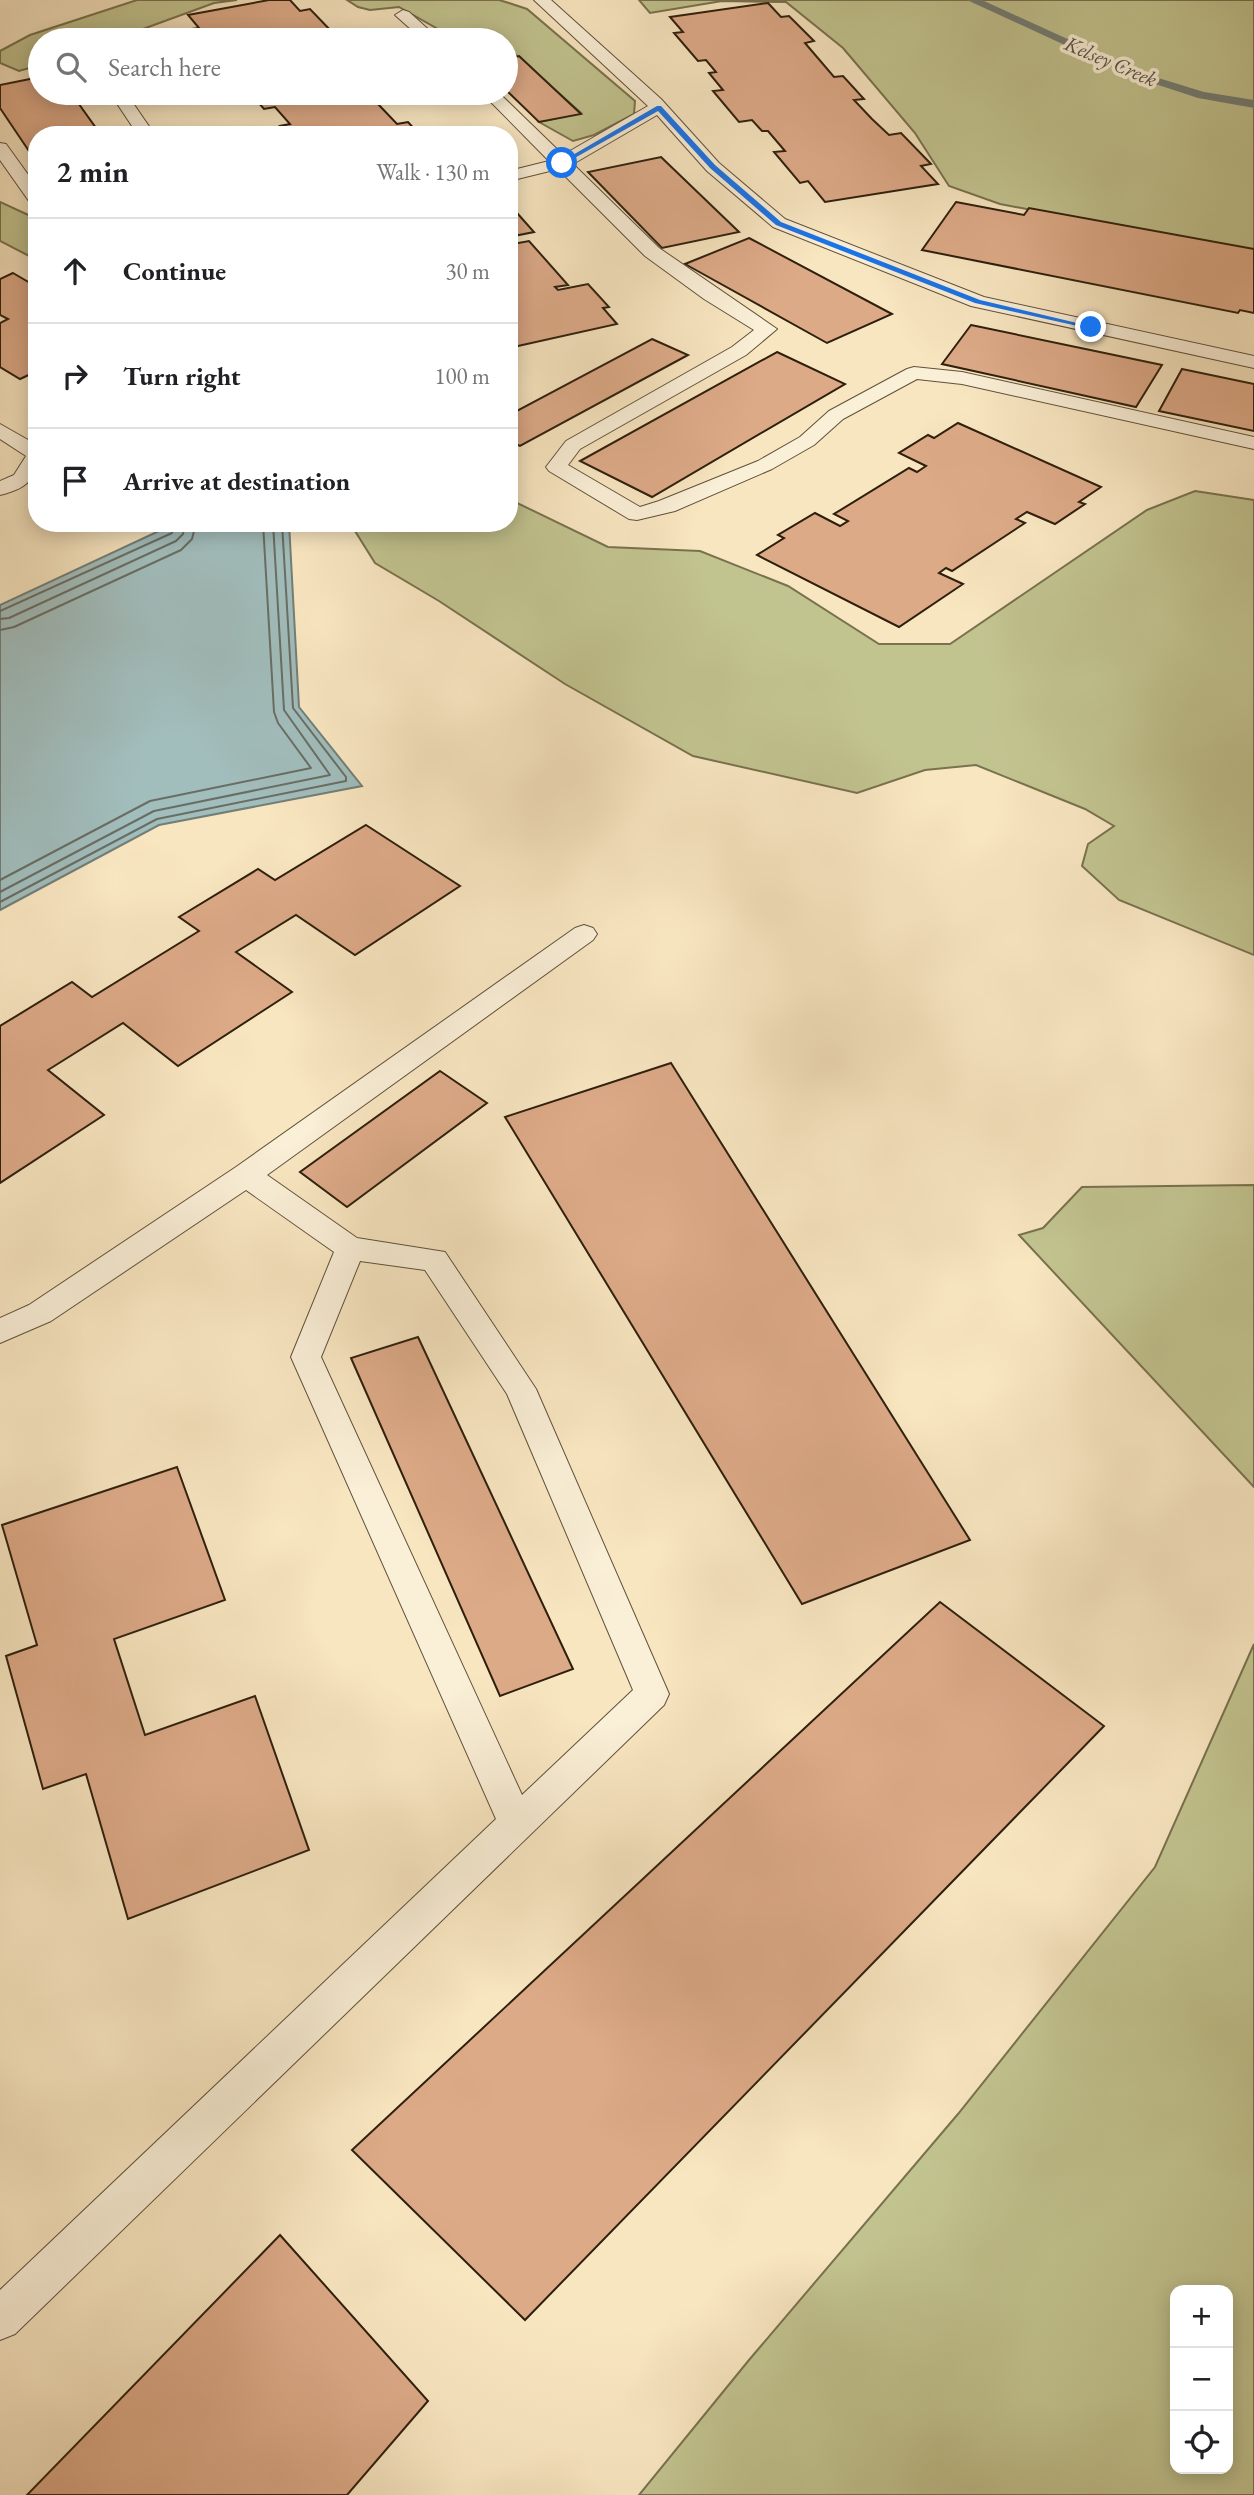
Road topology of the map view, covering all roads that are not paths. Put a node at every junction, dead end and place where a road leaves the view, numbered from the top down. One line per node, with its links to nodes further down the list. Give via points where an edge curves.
1 (542, 0): 6 (lane)
2 (403, 15): 3 (lane)
3 (418, 28)
4 (126, 105): 7 (lane)
5 (502, 105): 9 (lane)
6 (659, 107): 9 (lane); 12 (lane, via 713,167 779,223 978,302)
7 (141, 126)
8 (0, 148): 11 (lane)
9 (562, 163): 10 (lane); 14 (lane, via 652,252 767,329 739,351 573,445 556,467 637,514 765,465 807,441 836,415 914,373 962,378)
10 (518, 174)
11 (28, 187)
12 (1254, 362)
13 (0, 430): 15 (lane)
14 (1254, 443)
15 (28, 449)
16 (28, 469): 17 (lane, via 22,479)
17 (0, 489)
18 (584, 934): 19 (lane)
19 (246, 1175): 20 (lane); 21 (lane, via 40,1312)
20 (350, 1248): 22 (lane, via 306,1357); 22 (lane, via 434,1260 520,1389 652,1695)
21 (0, 1331)
22 (517, 1825): 23 (lane)
23 (0, 2319)

